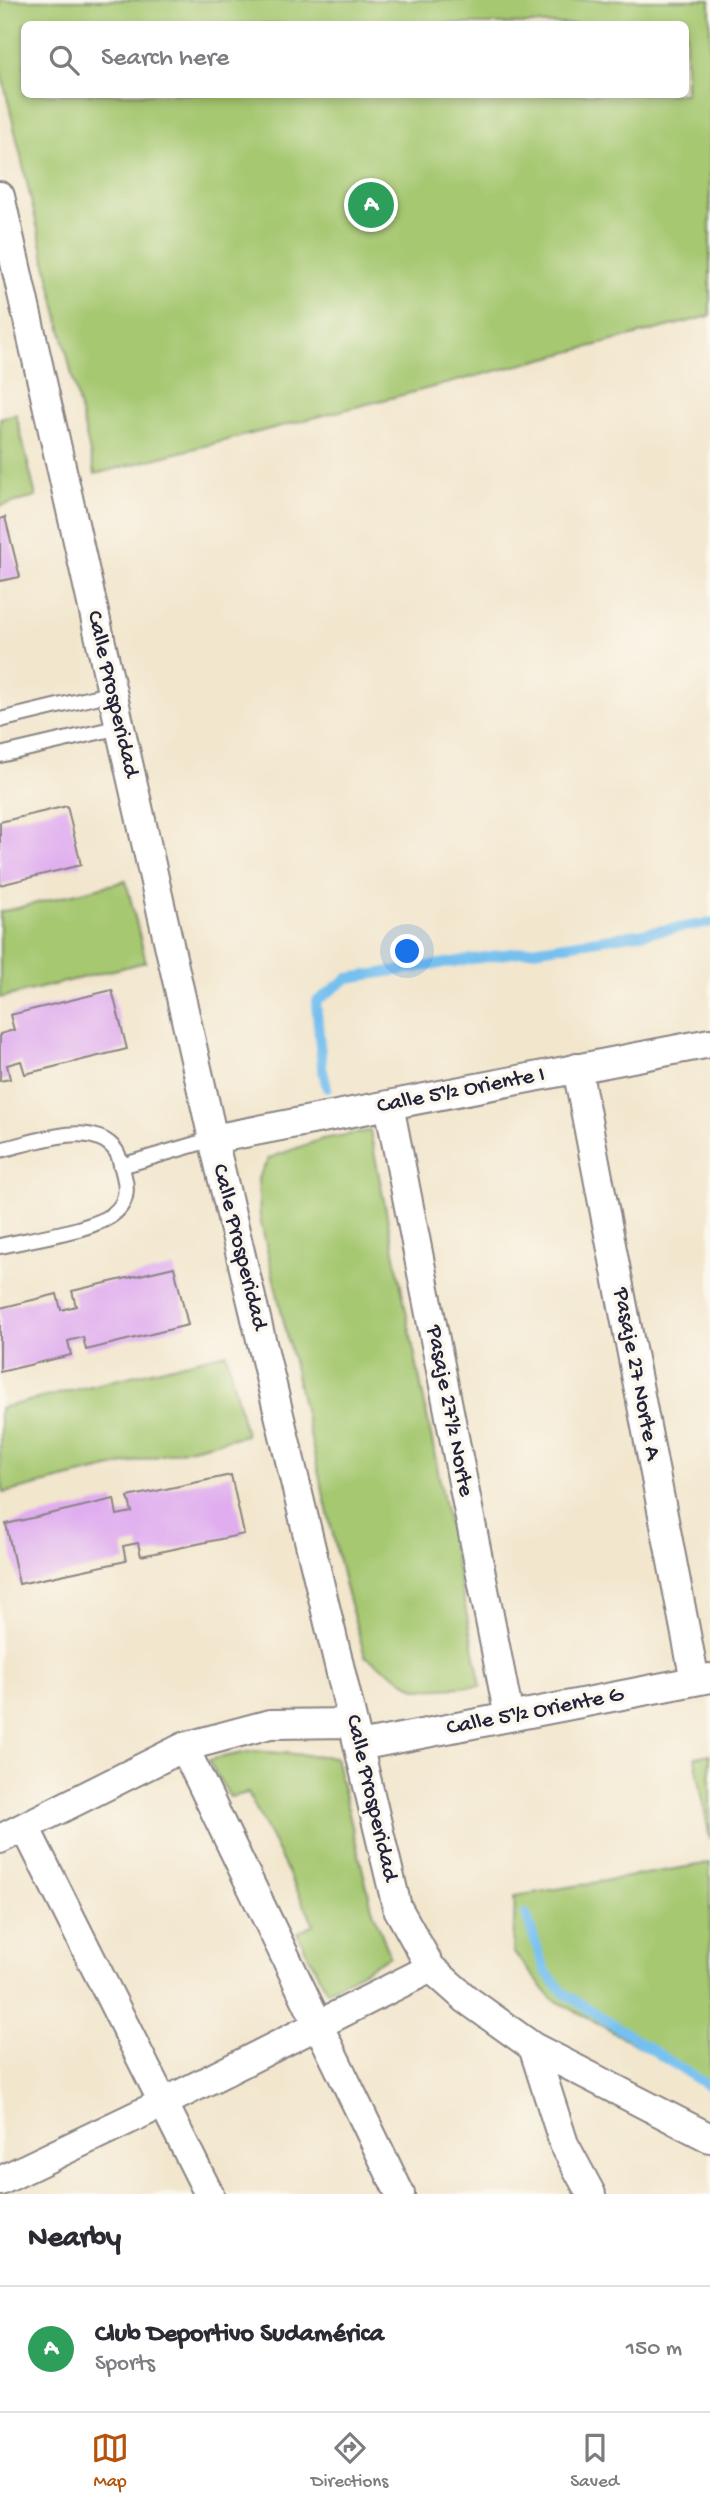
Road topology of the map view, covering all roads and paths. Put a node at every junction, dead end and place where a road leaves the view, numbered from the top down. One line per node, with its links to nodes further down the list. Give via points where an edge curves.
1 (0, 196): 2 (street, Calle Prosperidad)
2 (7, 260): 3 (street, Calle Prosperidad)
3 (112, 693): 4 (lane); 5 (street, Calle Prosperidad)
4 (0, 720)
5 (120, 727): 6 (lane); 10 (street, Calle Prosperidad)
6 (0, 755)
7 (710, 1043): 8 (street, Calle 5½ Oriente I)
8 (577, 1068): 9 (street, Calle 5½ Oriente I); 14 (street, Pasaje 27 Norte A)
9 (388, 1105): 10 (street, Calle 5½ Oriente I); 15 (street, Pasaje 27½ Norte)
10 (213, 1139): 12 (lane); 16 (street, Calle Prosperidad)
11 (0, 1150): 12 (lane, via 89,1133 105,1139 117,1152)
12 (121, 1166): 13 (lane, via 124,1203 112,1215)
13 (0, 1245)
14 (703, 1679): 15 (street, Calle 5½ Oriente G)
15 (509, 1717): 16 (street, Calle 5½ Oriente G)
16 (356, 1734): 17 (street, Calle 5½ Oriente G, via 270,1724); 19 (street, Calle Prosperidad, via 397,1907)
17 (184, 1747): 18 (street, Calle 5½ Oriente G); 20 (street)
18 (12, 1833): 22 (street)
19 (431, 1968): 20 (street); 21 (street, Calle Prosperidad)
20 (317, 2026): 22 (street); 26 (street)
21 (533, 2047): 23 (street, Calle Prosperidad); 27 (street, via 564,2144)
22 (163, 2104): 24 (street); 25 (street)
23 (710, 2138)
24 (0, 2181)
25 (209, 2194)
26 (400, 2194)
27 (591, 2194)

